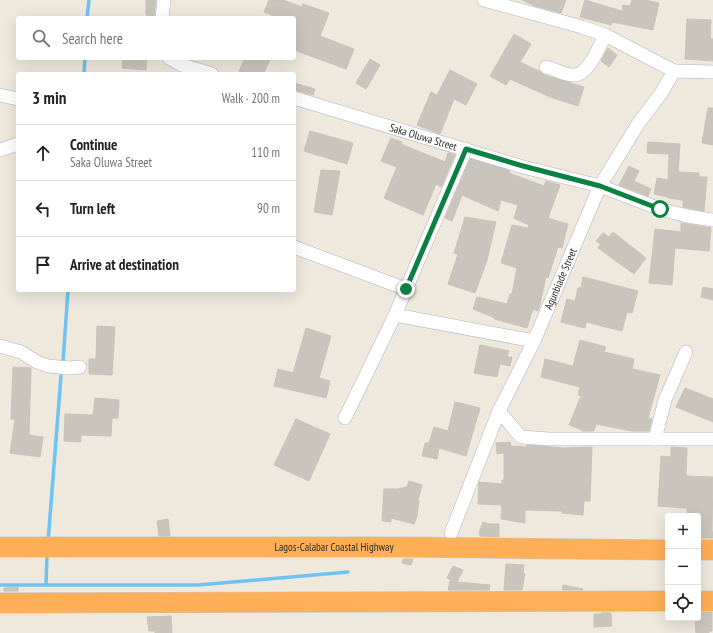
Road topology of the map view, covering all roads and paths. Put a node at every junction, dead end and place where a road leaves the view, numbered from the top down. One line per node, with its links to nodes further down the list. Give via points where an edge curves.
1 (164, 0): 3 (street)
2 (484, 0): 4 (street)
3 (162, 16)
4 (605, 35): 6 (street, via 588,67 581,74 572,76); 7 (street)
5 (173, 60): 8 (street)
6 (546, 66)
7 (674, 71): 9 (street); 16 (street, Agunbiade Street)
8 (205, 72)
9 (713, 72)
10 (0, 95): 11 (street)
11 (16, 99)
12 (296, 99): 14 (street, Saka Oluwa Street)
13 (16, 145): 15 (street)
14 (466, 149): 16 (street, Saka Oluwa Street); 19 (street)
15 (0, 150)
16 (600, 186): 17 (street, Saka Oluwa Street, via 660,209); 21 (street, Agunbiade Street)
17 (713, 220)
18 (296, 248): 19 (street)
19 (406, 289): 20 (street)
20 (395, 314): 21 (street); 26 (street)
21 (534, 341): 25 (street, Agunbiade Street)
22 (0, 346): 24 (street, via 21,352 48,366)
23 (686, 352): 27 (street, via 665,400)
24 (80, 367)
25 (499, 410): 27 (street, via 521,437); 29 (street, Agunbiade Street)
26 (345, 418)
27 (655, 439): 28 (street)
28 (713, 439)
29 (450, 533)
30 (0, 547): 31 (highway, Lagos-Calabar Coastal Highway)
31 (665, 550)
32 (701, 550): 33 (highway)
33 (713, 550)
34 (701, 601): 35 (highway)
35 (713, 601)
36 (665, 602): 37 (highway)
37 (0, 603)

